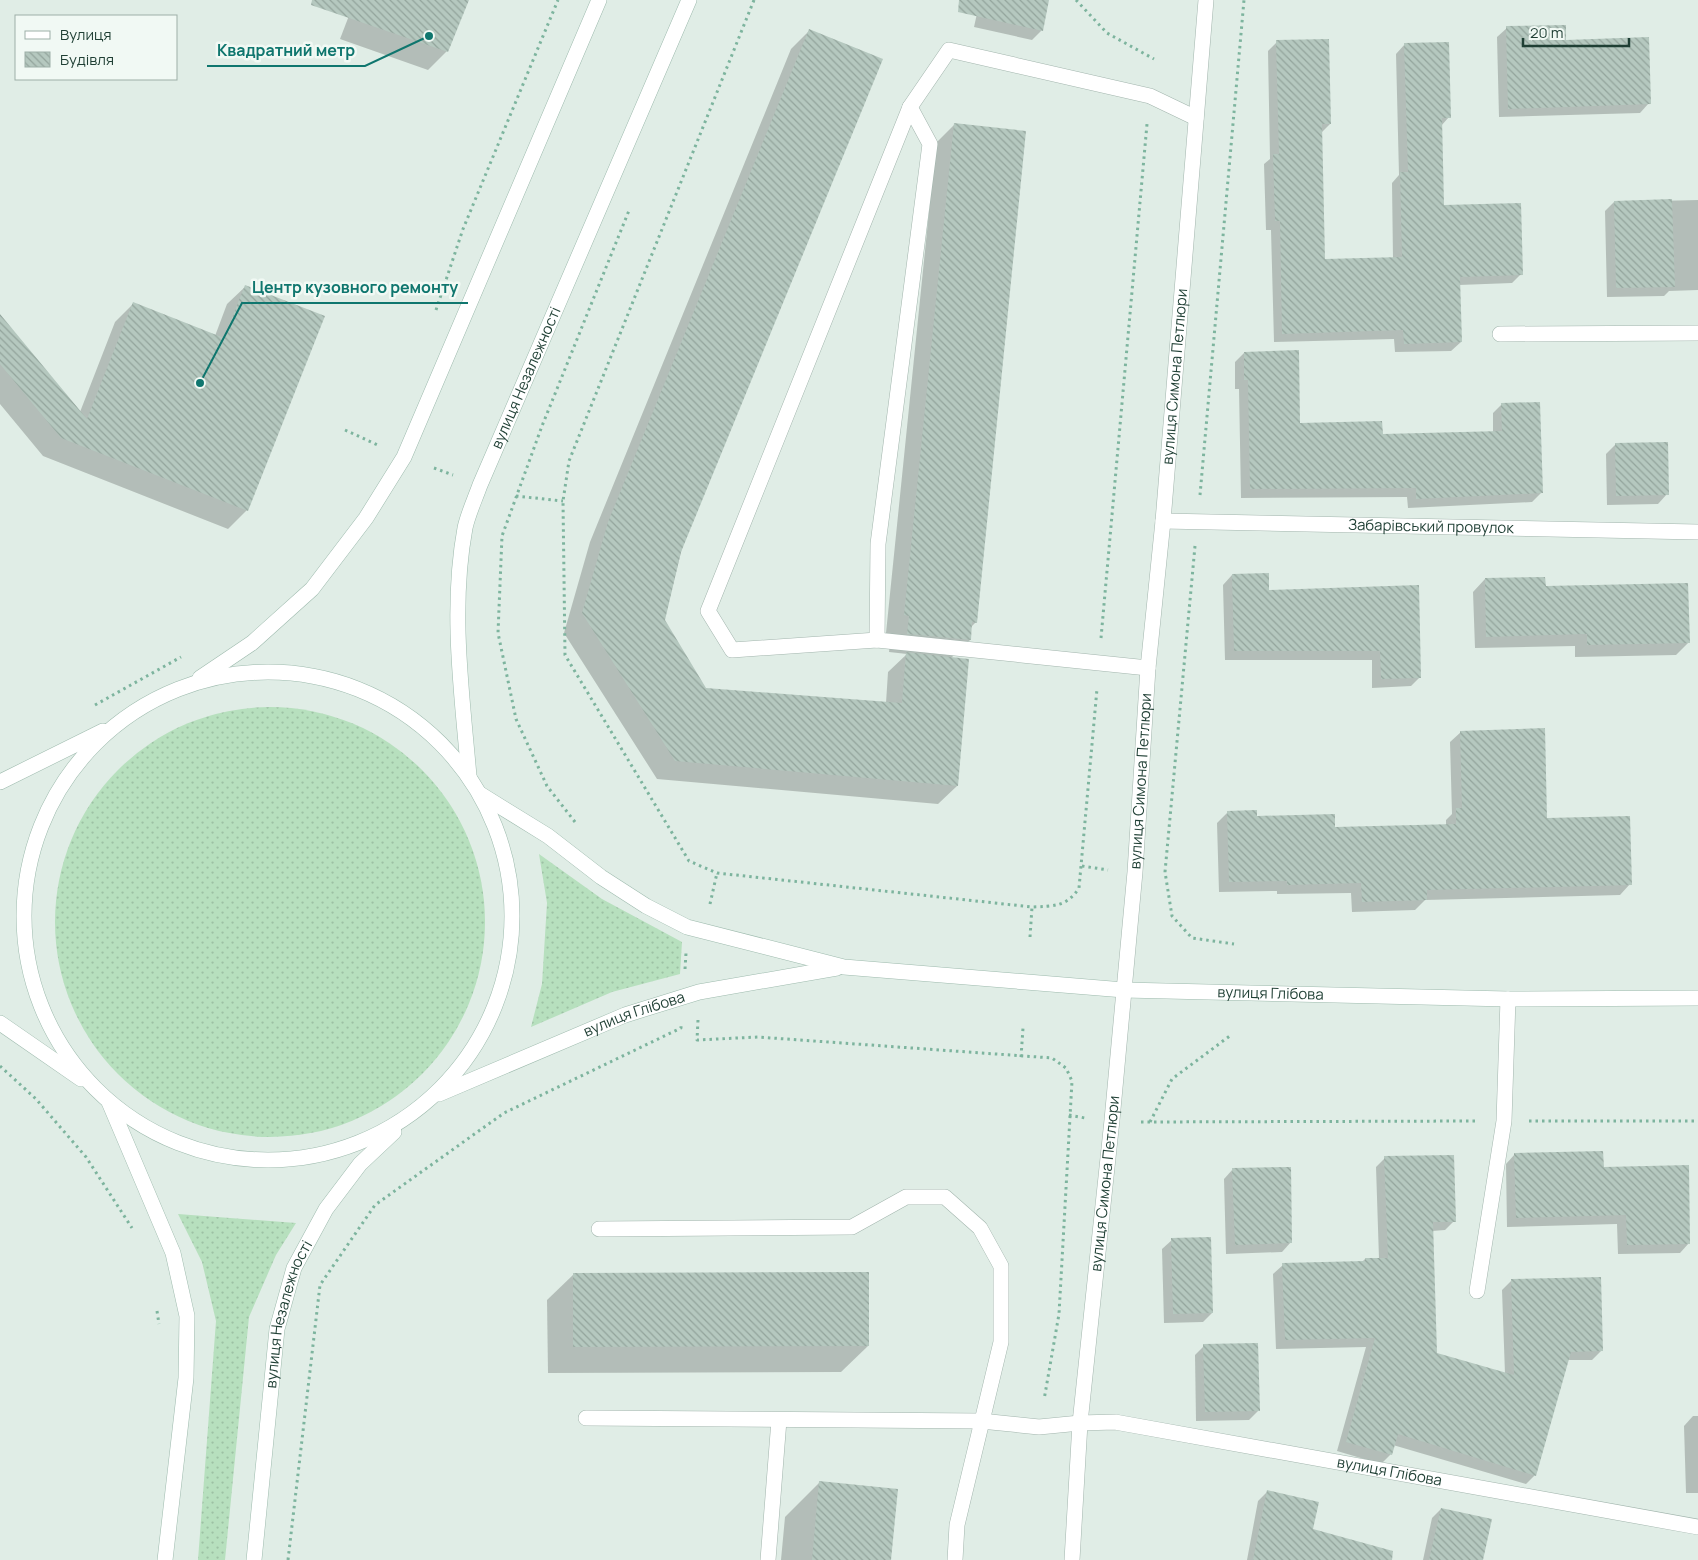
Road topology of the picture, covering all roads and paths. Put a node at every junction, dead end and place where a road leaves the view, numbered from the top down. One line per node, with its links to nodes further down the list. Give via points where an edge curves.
1 (558, 0): 11 (path, via 463,229)
2 (599, 0): 28 (main road, вулиця Незалежності, via 404,457 366,518 312,589 252,643)
3 (690, 0): 31 (main road, вулиця Незалежності, via 480,485 466,528 458,601 460,673)
4 (1076, 0): 7 (path, via 1107,32)
5 (1206, 0): 9 (main road, вулиця Симона Петлюри)
6 (1244, 0): 23 (path)
7 (1154, 59)
8 (910, 107): 9 (main road, via 950,50 1150,96); 25 (main road, via 930,144 878,544); 25 (main road, via 708,611 732,650)
9 (1196, 118): 22 (main road, вулиця Симона Петлюри)
10 (632, 206): 20 (path)
11 (435, 313)
12 (1698, 333): 13 (main road)
13 (1500, 334)
14 (344, 430): 16 (path)
15 (387, 439): 16 (path)
16 (383, 447): 17 (path)
17 (379, 455)
18 (434, 468): 19 (path)
19 (453, 475)
20 (516, 496): 21 (path); 34 (path, via 502,536 498,633 516,719 547,786)
21 (563, 501)
22 (1163, 521): 23 (main road, Забарівський провулок); 27 (main road, вулиця Симона Петлюри)
23 (1197, 523): 24 (main road, Забарівський провулок); 42 (path, via 1164,872 1172,916 1192,938)
24 (1698, 532)
25 (877, 640): 27 (main road)
26 (187, 654): 29 (path)
27 (1148, 668): 44 (main road, вулиця Симона Петлюри)
28 (193, 683): 30 (main road, вулиця Незалежності, via 151,701); 31 (main road, вулиця Незалежності, via 244,672 296,672 346,684 393,705 435,737)
29 (93, 706)
30 (113, 726): 32 (main road); 54 (main road, вулиця Незалежності, via 77,762 50,805 32,852 24,903 27,953 39,1002 62,1048)
31 (469, 776): 33 (main road, вулиця Незалежності)
32 (0, 782)
33 (480, 794): 40 (main road, вулиця Глібова, via 548,836 601,877 646,906); 55 (main road, вулиця Незалежності, via 499,837 511,883 511,939 505,976 489,1020 466,1061)
34 (581, 829)
35 (1082, 866): 36 (path)
36 (1108, 870)
37 (717, 872): 38 (path)
38 (710, 904)
39 (1032, 908): 41 (path)
40 (687, 927): 43 (main road, вулиця Глібова); 45 (path)
41 (1030, 937)
42 (1234, 944)
43 (844, 967): 44 (main road, вулиця Глібова); 45 (main road, вулиця Глібова, via 699,992)
44 (1124, 990): 47 (main road, вулиця Глібова); 72 (main road, вулиця Симона Петлюри)
45 (684, 998): 55 (main road, вулиця Глібова, via 625,1015); 77 (path, via 681,1028 504,1113 375,1205 320,1285)
46 (1698, 998): 47 (main road, вулиця Глібова)
47 (1508, 999): 60 (main road)
48 (698, 1015): 52 (path, via 696,1040 758,1037)
49 (0, 1023): 54 (main road)
50 (1023, 1028): 52 (path)
51 (1231, 1034): 63 (path, via 1172,1079)
52 (1021, 1056): 58 (path, via 1052,1058 1066,1068 1072,1081)
53 (0, 1066): 64 (path, via 36,1099 86,1157)
54 (94, 1088): 56 (main road, вулиця Незалежності)
55 (434, 1096): 57 (main road, вулиця Незалежності)
56 (109, 1102): 57 (main road, вулиця Незалежності, via 148,1129 183,1145 238,1159 286,1160 333,1152 377,1136); 75 (main road, вулиця Незалежності, via 173,1253 187,1316 186,1378)
57 (417, 1110): 76 (main road, вулиця Незалежності, via 360,1164 326,1208 294,1268 277,1329)
58 (1069, 1115): 59 (path); 73 (path, via 1058,1314)
59 (1092, 1120)
60 (1504, 1121): 61 (path); 63 (path); 66 (main road)
61 (1698, 1121)
62 (1141, 1122): 63 (path)
63 (1150, 1122)
64 (133, 1229)
65 (599, 1229): 71 (main road, via 852,1227 906,1197 945,1197 980,1228 1001,1266 1001,1342)
66 (1477, 1291)
67 (156, 1309): 68 (path)
68 (159, 1328)
69 (586, 1418): 70 (main road, вулиця Глібова)
70 (778, 1420): 71 (main road, вулиця Глібова); 78 (main road)
71 (981, 1421): 73 (main road, вулиця Глібова); 79 (main road, via 957,1525)
72 (1080, 1423): 73 (main road, вулиця Глібова); 74 (main road, вулиця Глібова, via 1115,1422); 80 (main road, вулиця Симона Петлюри)
73 (1039, 1427)
74 (1698, 1527)
75 (165, 1560)
76 (254, 1560)
77 (288, 1560)
78 (768, 1560)
79 (955, 1560)
80 (1072, 1560)

